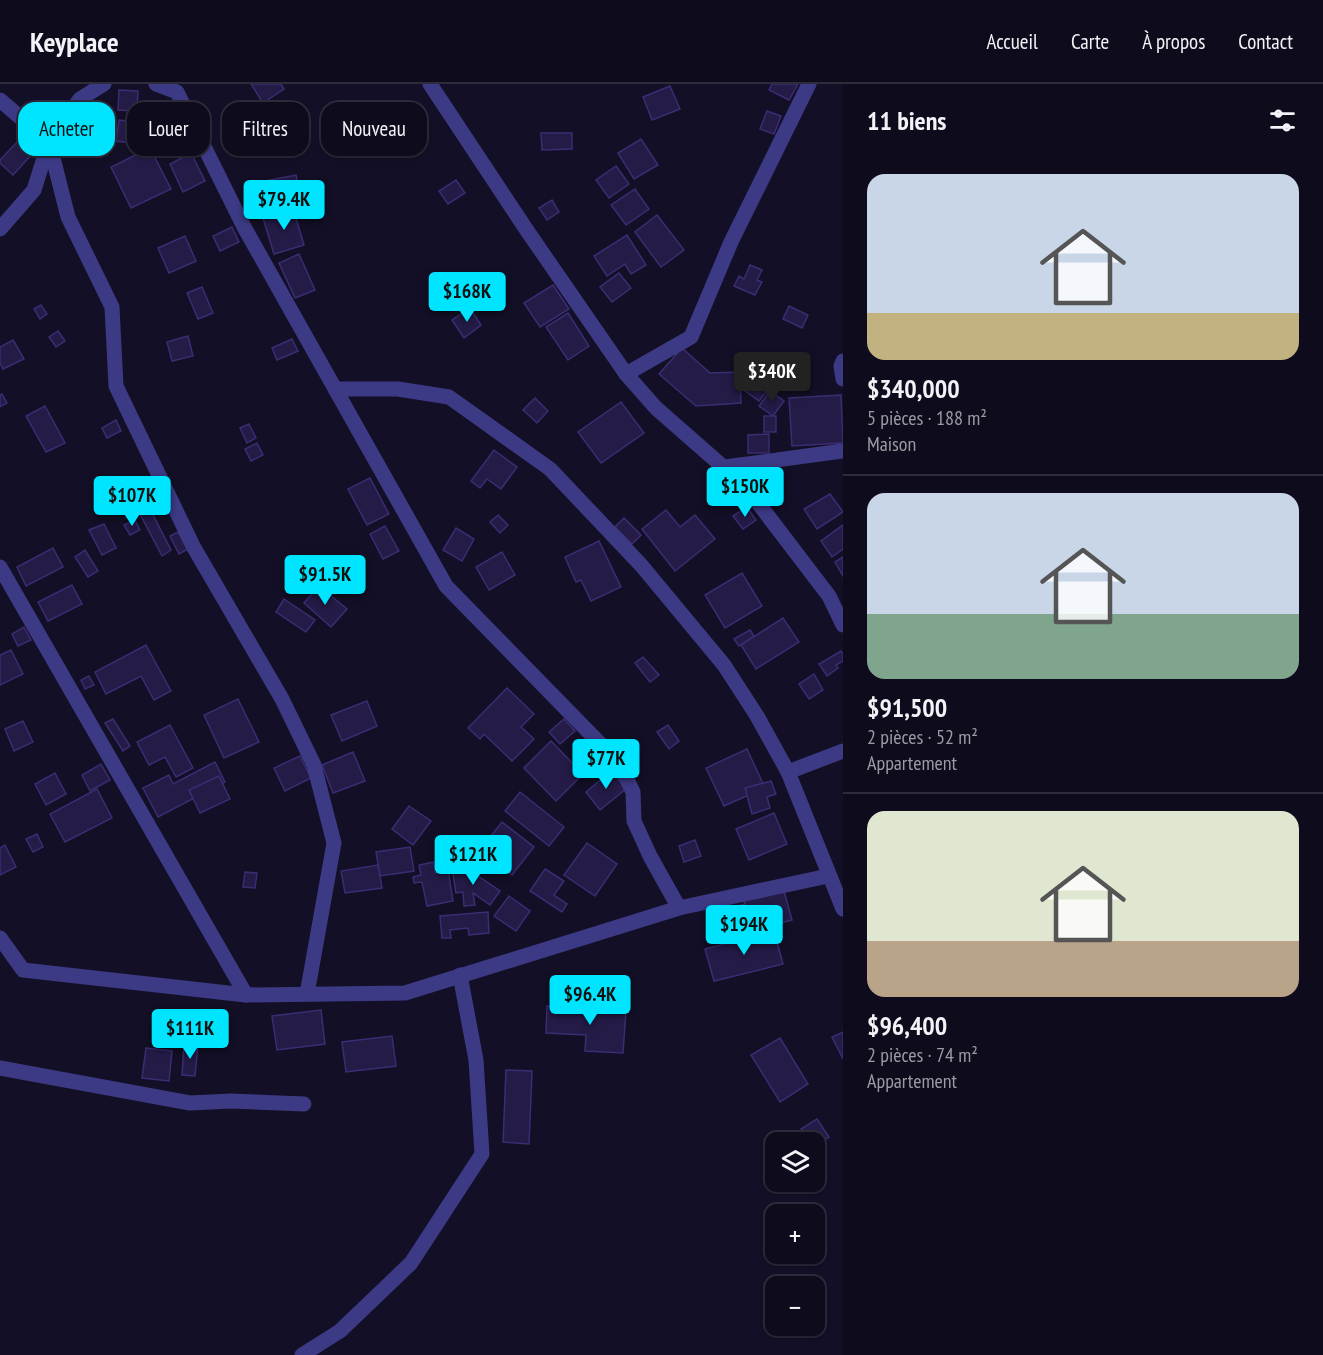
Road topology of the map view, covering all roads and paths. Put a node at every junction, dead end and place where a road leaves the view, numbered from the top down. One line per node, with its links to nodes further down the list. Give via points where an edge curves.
1 (104, 84): 6 (street)
2 (156, 84): 14 (street, via 177,92 244,227)
3 (430, 84): 12 (street)
4 (809, 84): 12 (street, via 731,242 691,337)
5 (0, 100): 7 (street)
6 (78, 102)
7 (18, 115)
8 (45, 156): 10 (street, via 34,190)
9 (53, 156): 26 (street, via 68,217 112,307 116,386 193,546 282,699 315,765 334,843)
10 (0, 229)
11 (843, 361): 13 (street)
12 (626, 374): 16 (street, via 656,408)
13 (843, 379)
14 (335, 389): 20 (street, via 398,389 449,397 550,469 641,565 724,665); 22 (street, via 446,586 620,763 633,792 634,821)
15 (843, 451): 16 (street)
16 (725, 467): 18 (street, via 746,487 829,596)
17 (0, 567): 27 (street)
18 (843, 625)
19 (843, 752): 20 (street)
20 (788, 772): 21 (street)
21 (828, 876): 22 (street); 23 (street)
22 (679, 908): 25 (street)
23 (843, 909)
24 (0, 938): 27 (street, via 23,970)
25 (460, 975): 26 (street, via 405,993); 30 (street, via 476,1060 482,1154 411,1263 340,1331)
26 (307, 994): 27 (street)
27 (246, 995)
28 (0, 1068): 29 (street, via 190,1103)
29 (303, 1104)
30 (302, 1355)

